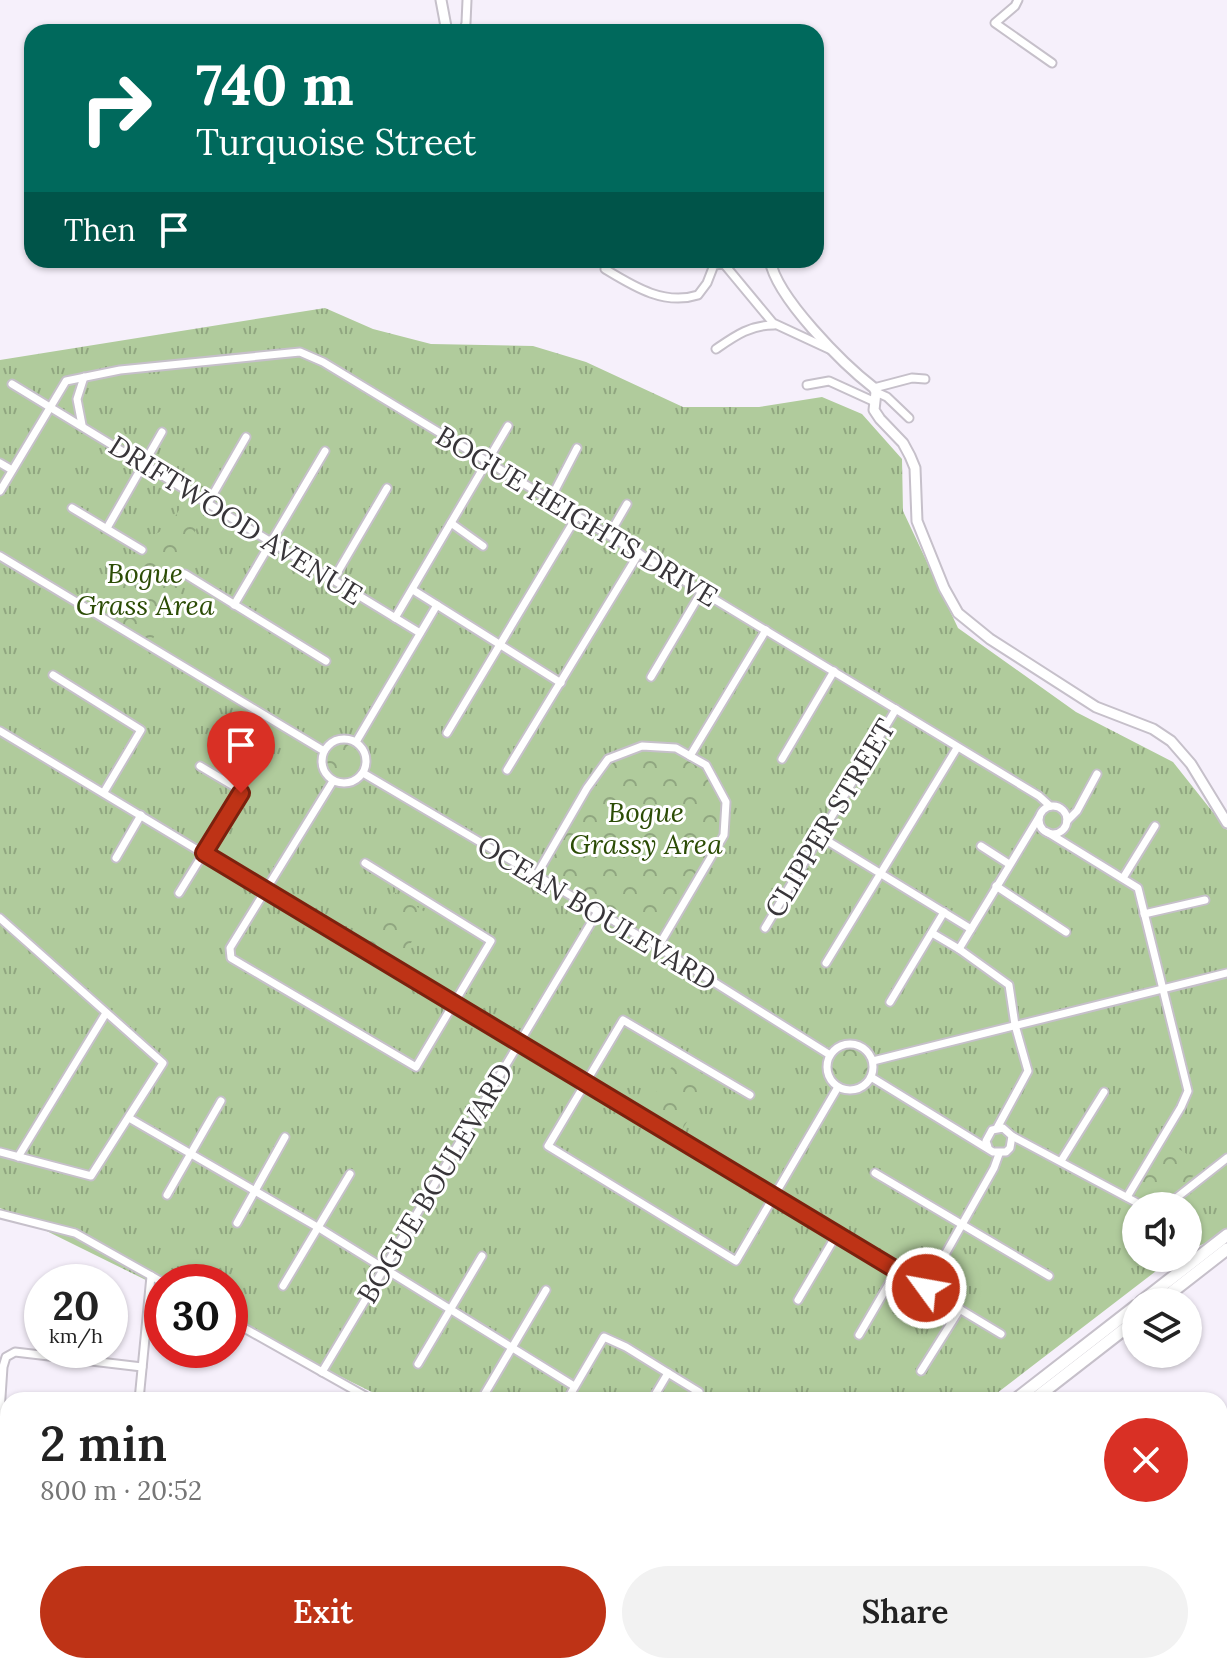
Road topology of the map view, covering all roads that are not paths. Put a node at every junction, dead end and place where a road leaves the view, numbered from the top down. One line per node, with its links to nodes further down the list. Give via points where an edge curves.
1 (441, 0): 4 (street)
2 (467, 0): 5 (street)
3 (1018, 0): 6 (street, via 995,23)
4 (446, 24)
5 (466, 24)
6 (1052, 63)
7 (713, 268): 10 (street, via 698,295 678,299 658,296)
8 (727, 268): 11 (street)
9 (773, 268): 13 (street, via 779,287)
10 (605, 269)
11 (776, 326): 12 (street, via 751,328); 13 (street)
12 (716, 349)
13 (838, 353): 18 (street)
14 (84, 377): 19 (street, BOGUE HEIGHTS DRIVE, via 66,381); 21 (street, via 77,399); 27 (street, BOGUE HEIGHTS DRIVE, via 300,352)
15 (925, 379): 18 (street, via 912,378)
16 (12, 384): 19 (street, DRIFTWOOD AVENUE)
17 (807, 385): 18 (street, via 829,381)
18 (875, 394): 20 (street, via 887,397); 82 (street, via 874,410 903,443 915,468 917,521 958,613 1096,707 1171,741)
19 (51, 407): 21 (street, DRIFTWOOD AVENUE); 30 (street, BOGUE HEIGHTS DRIVE)
20 (909, 418)
21 (82, 425): 29 (street, DRIFTWOOD AVENUE)
22 (508, 426): 27 (street)
23 (162, 432): 29 (street)
24 (246, 437): 34 (street)
25 (577, 448): 33 (street)
26 (325, 451): 41 (street)
27 (486, 462): 33 (street, BOGUE HEIGHTS DRIVE); 38 (street)
28 (0, 463): 30 (street)
29 (143, 464): 34 (street, DRIFTWOOD AVENUE); 39 (street)
30 (12, 470): 32 (street, BOGUE HEIGHTS DRIVE)
31 (387, 488): 47 (street)
32 (0, 491)
33 (550, 500): 37 (street, BOGUE HEIGHTS DRIVE)
34 (208, 503): 41 (street, DRIFTWOOD AVENUE)
35 (627, 504): 40 (street)
36 (72, 508): 39 (street)
37 (577, 516): 40 (street, BOGUE HEIGHTS DRIVE); 55 (street)
38 (451, 523): 42 (street); 48 (street)
39 (107, 528): 43 (street)
40 (609, 535): 44 (street, BOGUE HEIGHTS DRIVE)
41 (271, 542): 47 (street, DRIFTWOOD AVENUE); 50 (street)
42 (483, 546)
43 (142, 550)
44 (639, 553): 49 (street, BOGUE HEIGHTS DRIVE); 60 (street)
45 (0, 556): 66 (street)
46 (185, 574): 50 (street)
47 (333, 580): 52 (street, DRIFTWOOD AVENUE)
48 (413, 590): 51 (street); 52 (street)
49 (702, 591): 53 (street, BOGUE HEIGHTS DRIVE); 59 (street)
50 (234, 605): 56 (street)
51 (437, 605): 54 (street); 55 (street)
52 (395, 618): 54 (street, DRIFTWOOD AVENUE)
53 (766, 630): 57 (street, BOGUE HEIGHTS DRIVE); 67 (street)
54 (420, 633): 64 (street)
55 (499, 644): 60 (street); 63 (street)
56 (326, 661)
57 (834, 671): 61 (street, BOGUE HEIGHTS DRIVE); 68 (street)
58 (53, 675): 74 (street, via 141,730)
59 (651, 677)
60 (561, 683): 70 (street)
61 (896, 709): 65 (street, BOGUE HEIGHTS DRIVE); 87 (street, CLIPPER STREET)
62 (0, 731): 74 (street)
63 (447, 733)
64 (356, 742): 66 (street, via 335,741); 71 (street, via 365,753)
65 (957, 748): 75 (street, BOGUE HEIGHTS DRIVE); 94 (street)
66 (324, 751): 73 (street, via 324,771)
67 (690, 756): 95 (street, via 676,748 642,746 608,759); 109 (street, via 706,765 726,802 724,835)
68 (782, 759)
69 (200, 766): 90 (street, via 242,791)
70 (507, 770)
71 (363, 773): 73 (street, via 353,782); 95 (street, OCEAN BOULEVARD)
72 (1097, 774): 77 (street)
73 (333, 781): 98 (street)
74 (104, 792): 79 (street)
75 (1039, 796): 76 (street, BOGUE HEIGHTS DRIVE); 80 (street)
76 (1050, 806): 78 (street); 80 (street)
77 (1077, 811): 78 (street); 81 (street)
78 (1064, 812): 81 (street)
79 (141, 815): 90 (street); 91 (street)
80 (1040, 816): 84 (street); 86 (street)
81 (1067, 821): 85 (street)
82 (1227, 823)
83 (1155, 826): 96 (street)
84 (1030, 829): 86 (street); 93 (street)
85 (1062, 830): 86 (street); 88 (street)
86 (1045, 831): 88 (street)
87 (821, 837): 94 (street); 105 (street, CLIPPER STREET)
88 (1065, 844): 96 (street)
89 (981, 846): 93 (street)
90 (204, 853): 98 (street); 99 (street)
91 (116, 858)
92 (365, 863): 115 (street, via 491,941)
93 (1009, 864): 97 (street)
94 (882, 874): 101 (street); 111 (street)
95 (536, 876): 102 (street, OCEAN BOULEVARD)
96 (1123, 878): 103 (street, via 1138,888)
97 (996, 886): 106 (street); 107 (street)
98 (265, 891): 115 (street); 115 (street, via 230,948 231,958 416,1067)
99 (179, 893)
100 (1205, 900): 103 (street)
101 (944, 912): 106 (street); 108 (street)
102 (597, 913): 109 (street, OCEAN BOULEVARD); 118 (street, BOGUE BOULEVARD)
103 (1144, 914): 113 (street)
104 (0, 918): 116 (street)
105 (765, 928)
106 (971, 929): 110 (street)
107 (1066, 932)
108 (932, 933): 110 (street); 114 (street)
109 (658, 947): 119 (street, OCEAN BOULEVARD)
110 (959, 949): 117 (street, via 1009,985)
111 (826, 963)
112 (1227, 973): 113 (street)
113 (1161, 989): 117 (street); 141 (street, via 1188,1091)
114 (890, 1002)
115 (454, 1004): 118 (street)
116 (106, 1013): 127 (street, via 163,1061); 135 (street)
117 (1015, 1025): 120 (street); 128 (street, via 1028,1071)
118 (519, 1042): 122 (street); 154 (street, BOGUE BOULEVARD)
119 (830, 1055): 120 (street, via 849,1043 864,1048); 123 (street, via 827,1069)
120 (873, 1061): 121 (street)
121 (871, 1077): 123 (street, via 861,1088); 131 (street)
122 (587, 1082): 125 (street, via 623,1020); 145 (street); 145 (street, via 549,1148 735,1261)
123 (838, 1087): 145 (street)
124 (1104, 1092): 137 (street)
125 (750, 1095)
126 (221, 1101): 133 (street)
127 (129, 1118): 133 (street); 135 (street, via 91,1176)
128 (997, 1128): 129 (street); 131 (street, via 988,1134)
129 (1012, 1136): 134 (street, via 1010,1148); 137 (street)
130 (285, 1137): 140 (street)
131 (988, 1147): 134 (street)
132 (0, 1152): 135 (street)
133 (190, 1154): 140 (street); 144 (street)
134 (999, 1154): 148 (street)
135 (18, 1157)
136 (1227, 1158): 142 (street)
137 (1061, 1161): 143 (street)
138 (875, 1173): 148 (street)
139 (350, 1174): 149 (street)
140 (256, 1191): 147 (street); 149 (street)
141 (1130, 1192)
142 (1184, 1192)
143 (1122, 1194)
144 (167, 1195)
145 (773, 1197): 150 (street)
146 (0, 1214): 156 (street, via 75,1233)
147 (237, 1223)
148 (963, 1224): 157 (street); 159 (street)
149 (319, 1228): 154 (street); 158 (street)
150 (837, 1234): 155 (street); 163 (street)
151 (1227, 1235): 160 (main road)
152 (1227, 1249): 161 (main road)
153 (482, 1256): 165 (street)
154 (383, 1270): 165 (street); 176 (street, BOGUE BOULEVARD)
155 (897, 1270): 159 (street); 170 (street)
156 (144, 1272)
157 (1049, 1276)
158 (283, 1286)
159 (926, 1288): 164 (street)
160 (1159, 1288)
161 (1177, 1288)
162 (546, 1290): 172 (street)
163 (798, 1300)
164 (960, 1309): 169 (street); 175 (street)
165 (449, 1310): 172 (street); 173 (street)
166 (1122, 1317): 186 (main road)
167 (248, 1330): 176 (street)
168 (1122, 1331): 187 (main road)
169 (1001, 1334)
170 (859, 1335)
171 (144, 1347): 174 (street)
172 (512, 1347): 178 (street); 182 (street)
173 (418, 1364)
174 (142, 1367): 179 (street, via 15,1352 6,1357); 180 (street)
175 (921, 1371)
176 (322, 1372): 181 (street)
177 (668, 1373): 178 (street, via 604,1337); 184 (street); 185 (street)
178 (574, 1386): 183 (street)
179 (1, 1392)
180 (140, 1392)
181 (358, 1392)
182 (486, 1392)
183 (571, 1392)
184 (657, 1392)
185 (699, 1392)
186 (1025, 1392)
187 (1043, 1392)

